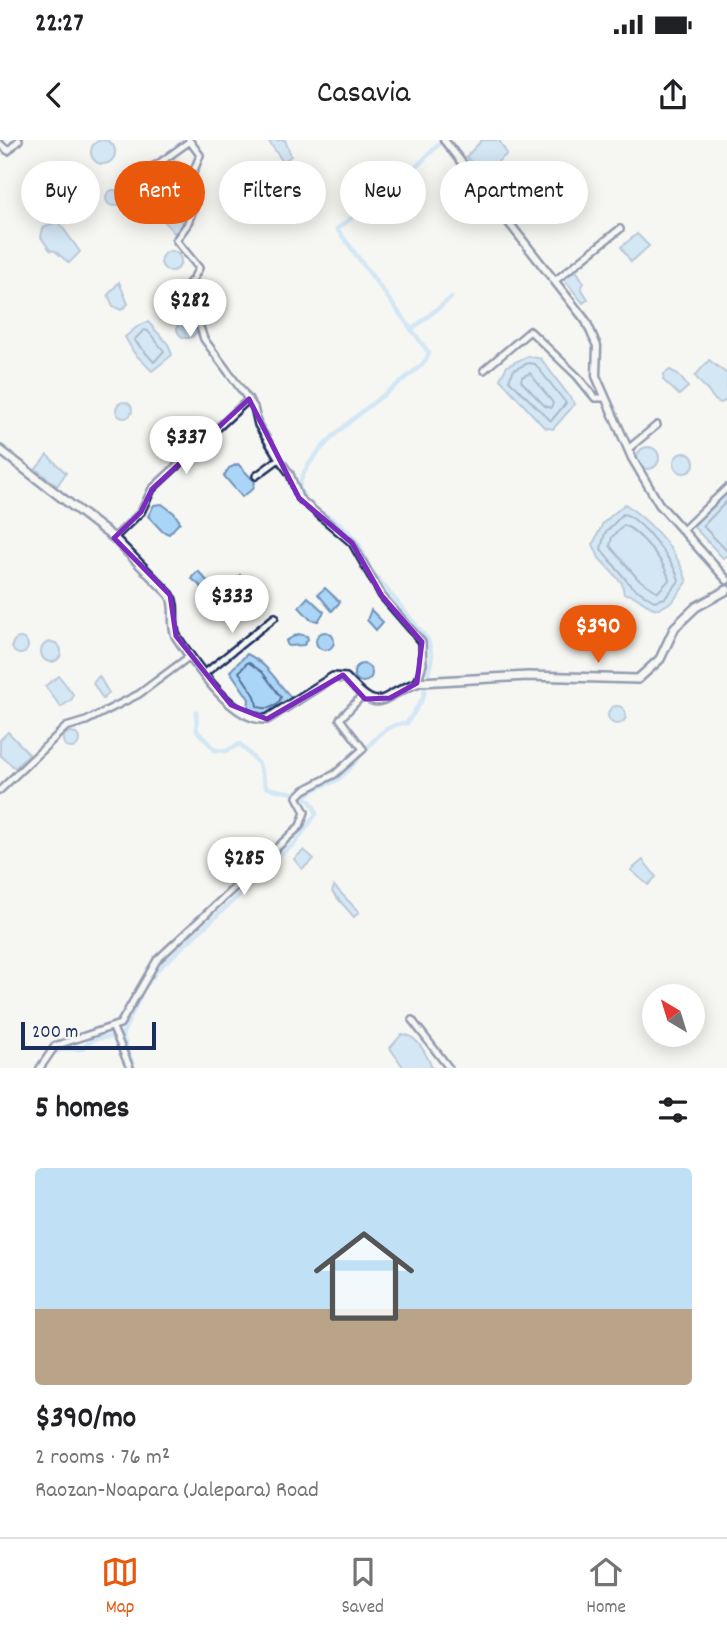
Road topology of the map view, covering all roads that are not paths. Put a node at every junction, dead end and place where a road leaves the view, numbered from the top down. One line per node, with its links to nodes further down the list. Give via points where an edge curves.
1 (19, 140): 4 (street, via 8,151)
2 (190, 141): 5 (street); 10 (street, via 200,155 187,189 196,203 176,240 199,268 179,294 204,339)
3 (445, 141): 7 (street)
4 (0, 144)
5 (162, 161)
6 (620, 229): 7 (street)
7 (556, 280): 9 (street, via 594,337 595,372)
8 (484, 370): 9 (street, via 530,331 595,398)
9 (604, 398): 12 (street)
10 (249, 399): 14 (street, via 258,425); 18 (street, via 152,489 141,512)
11 (657, 425): 12 (street)
12 (628, 449): 17 (street, via 656,500)
13 (1, 451): 18 (main road)
14 (279, 459): 15 (street); 24 (street, via 299,498 352,543 382,596 422,642)
15 (256, 476)
16 (727, 488): 17 (street)
17 (683, 530): 19 (street)
18 (114, 538): 22 (main road, via 170,595 173,629)
19 (727, 580)
20 (727, 590): 24 (main road, via 696,607 675,626 660,659 638,679 528,676)
21 (275, 617): 23 (street)
22 (190, 656): 23 (main road); 26 (street, via 139,694 66,727)
23 (204, 674): 25 (main road, via 231,705 262,719 275,716 333,677 346,678)
24 (419, 682): 25 (main road, via 379,702)
25 (362, 696): 28 (street, via 340,719 363,750 297,797 305,812 300,826 157,960 127,1015)
26 (0, 790)
27 (412, 1020): 31 (street)
28 (113, 1028): 29 (street, via 55,1046); 30 (street)
29 (40, 1068)
30 (130, 1068)
31 (449, 1068)

